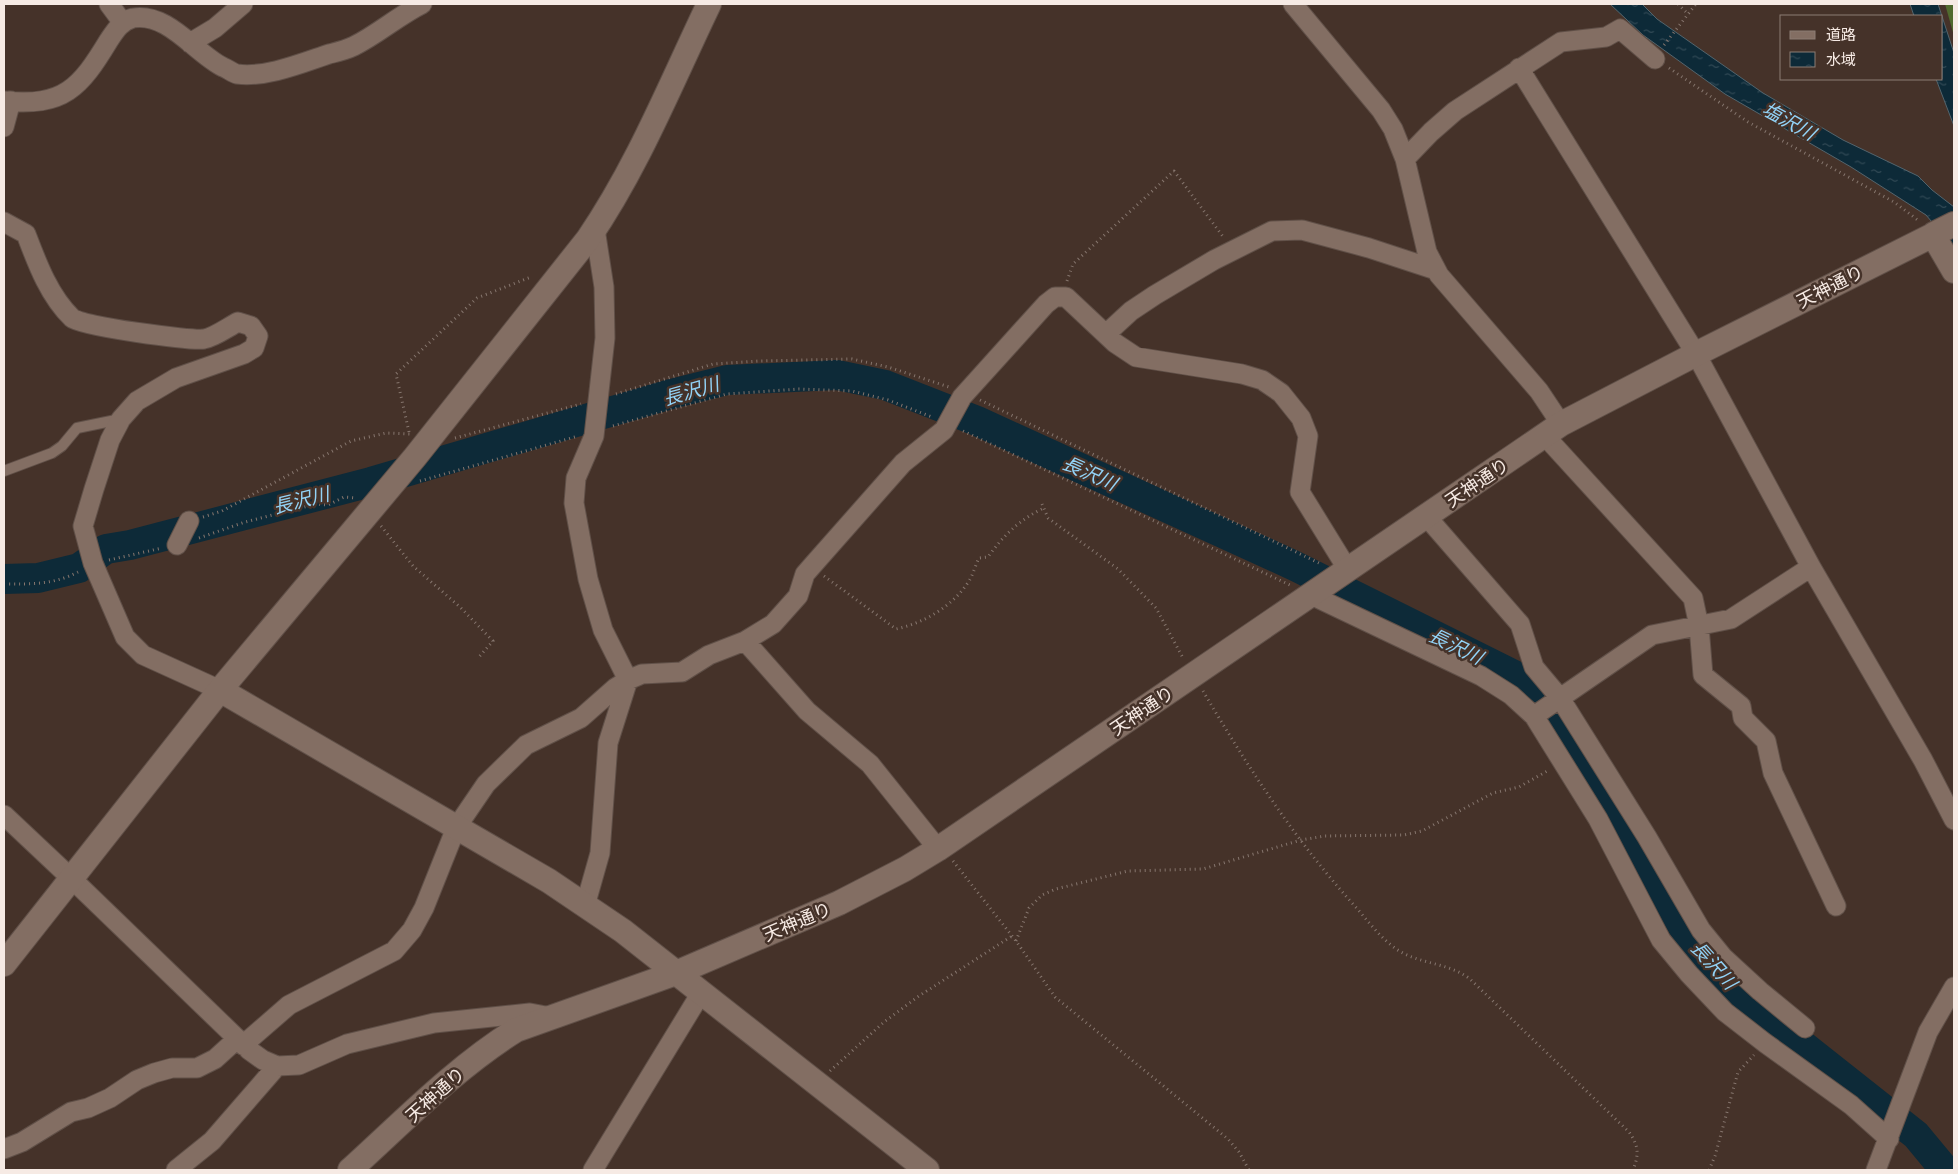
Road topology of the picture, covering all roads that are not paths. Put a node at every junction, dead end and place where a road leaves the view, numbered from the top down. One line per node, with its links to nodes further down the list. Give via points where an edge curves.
1 (109, 4): 7 (street)
2 (243, 4): 8 (street, via 215,28)
3 (422, 4): 8 (street, via 354,46 294,66 260,73 236,74 218,65)
4 (709, 4): 15 (street, via 632,165)
5 (1293, 4): 13 (street, via 1381,110)
6 (156, 11): 7 (street); 8 (street, via 167,25)
7 (122, 23): 11 (street, via 75,88 28,103)
8 (190, 43)
9 (1657, 55): 10 (street, via 1620,29 1606,37 1561,42)
10 (1519, 68): 13 (street, via 1455,111); 20 (street)
11 (7, 101): 12 (street)
12 (4, 127)
13 (1405, 159): 17 (street, via 1427,252)
14 (4, 222): 21 (street, via 26,234 38,266 73,320 106,329 204,339 238,322 251,326 258,336 254,348 176,378 137,401)
15 (595, 229): 32 (street, via 604,287 605,338 595,430 576,478 574,503 588,579 603,630); 33 (street, via 417,444 389,488)
16 (1940, 231): 18 (street); 20 (street, 天神通り)
17 (1436, 270): 19 (street, via 1302,230 1272,231 1155,295); 22 (street, via 1539,391)
18 (1954, 271)
19 (1106, 334): 28 (street, via 1136,357 1242,374 1262,380 1281,393 1301,418 1308,436 1300,492); 31 (street, via 1066,297 1055,297 1046,304 964,395 944,430 903,463 805,574 798,596 773,624)
20 (1696, 354): 22 (street, 天神通り); 27 (street)
21 (121, 419): 23 (lane, via 77,428 52,453); 33 (street, via 110,440 84,526 90,555 124,637 143,655)
22 (1553, 430): 24 (street, 天神通り); 30 (street, via 1693,598)
23 (4, 471)
24 (1426, 516): 28 (street, 天神通り); 34 (street, via 1520,624 1534,666)
25 (189, 521): 26 (street)
26 (177, 544)
27 (1811, 566): 30 (street, via 1731,620); 37 (street)
28 (1344, 573): 29 (street, 天神通り)
29 (1311, 595): 35 (street, via 1481,676 1511,695); 39 (street, 天神通り)
30 (1699, 626): 34 (street, via 1652,636); 42 (street, via 1702,674 1741,706 1742,718 1766,741 1773,773)
31 (745, 641): 32 (street, via 709,655 682,672 642,674); 39 (street, via 807,712 870,764)
32 (628, 680): 38 (street, via 581,718 526,746 486,784); 41 (street, via 608,743 600,853)
33 (220, 690): 38 (street); 40 (street)
34 (1560, 698): 35 (street); 48 (street, via 1701,930 1723,957)
35 (1534, 716): 51 (street, via 1598,819 1661,940 1689,974 1726,1012 1851,1105)
36 (4, 816): 40 (street)
37 (1954, 820)
38 (456, 828): 41 (street); 49 (street, via 424,908 412,930 394,951 289,1005)
39 (939, 848): 44 (street, 天神通り, via 839,903)
40 (72, 879): 43 (street); 49 (street)
41 (586, 906): 44 (street)
42 (1836, 906)
43 (4, 964)
44 (676, 973): 46 (street); 47 (street, 天神通り)
45 (1954, 987): 51 (street, via 1928,1032)
46 (701, 993): 55 (street); 56 (street)
47 (550, 1017): 50 (street, via 530,1013 434,1023 347,1044 299,1066); 54 (street, 天神通り, via 516,1030 493,1044)
48 (1805, 1028)
49 (240, 1042): 50 (street, via 263,1060); 52 (street, via 197,1068 172,1068 137,1080 110,1098 71,1112 22,1142)
50 (277, 1066): 53 (street, via 212,1141)
51 (1889, 1138): 57 (street)
52 (4, 1149)
53 (176, 1170)
54 (350, 1170)
55 (593, 1170)
56 (927, 1170)
57 (1876, 1170)

